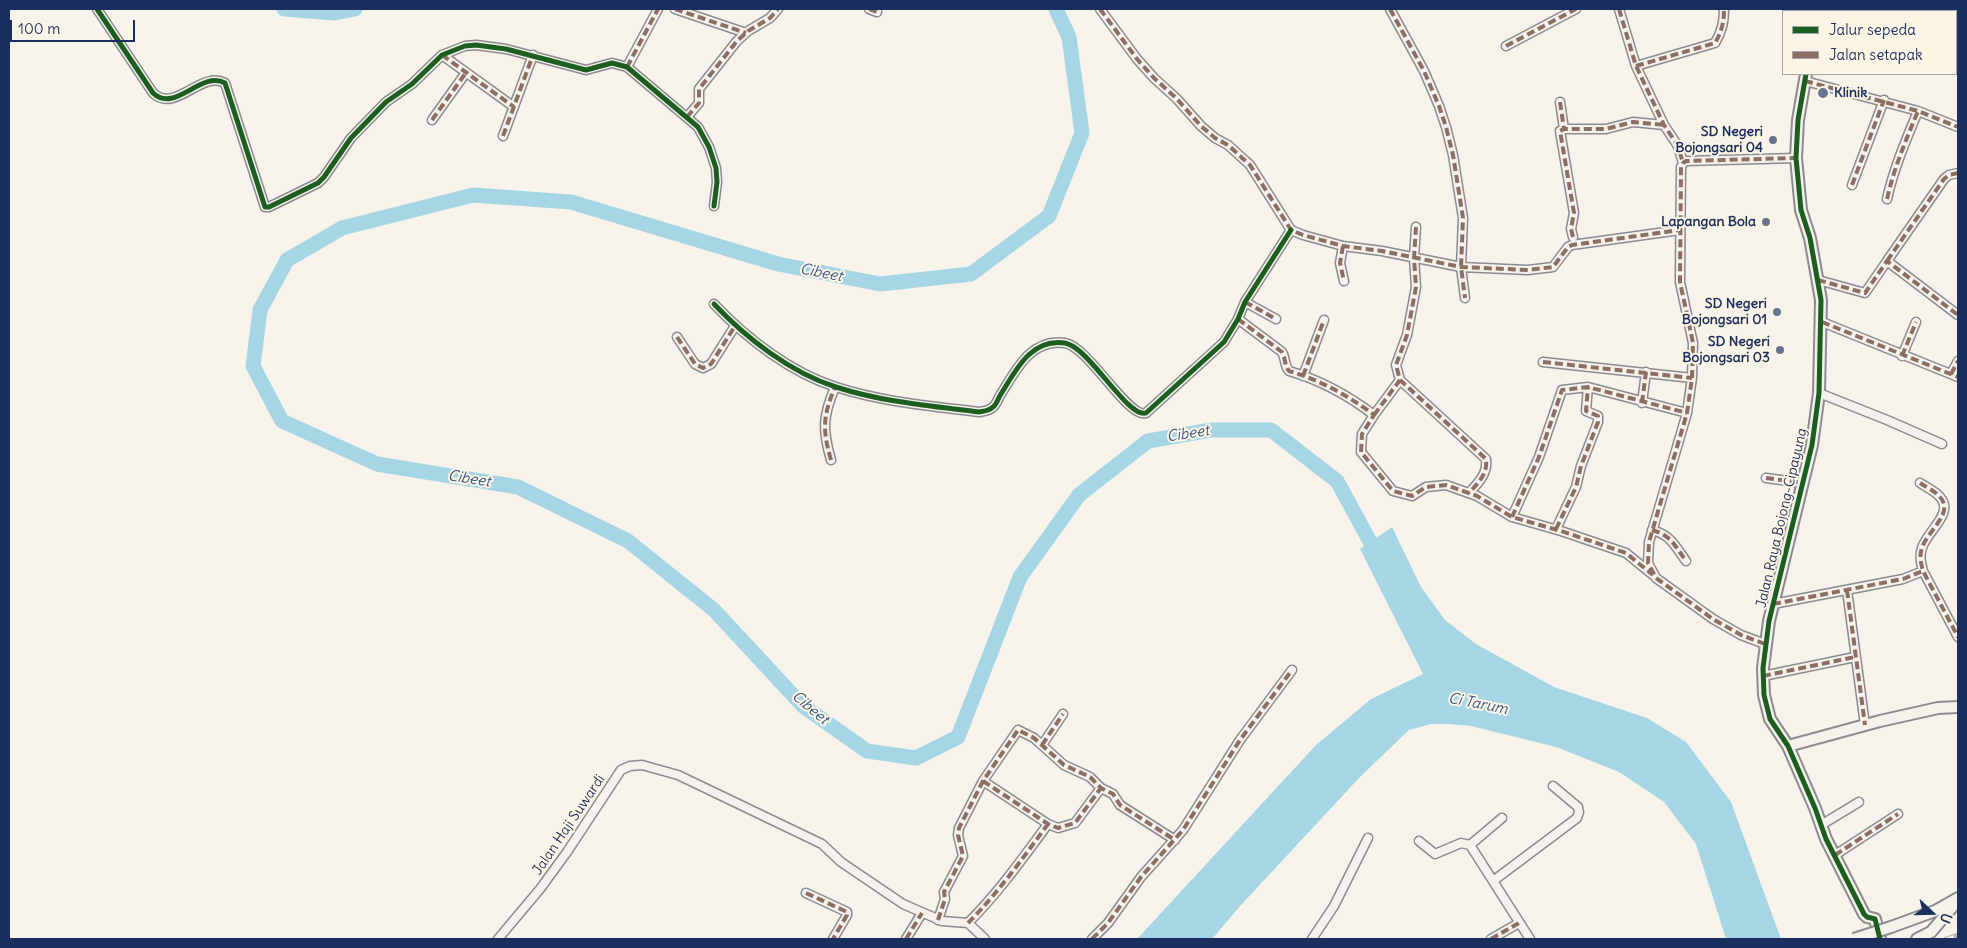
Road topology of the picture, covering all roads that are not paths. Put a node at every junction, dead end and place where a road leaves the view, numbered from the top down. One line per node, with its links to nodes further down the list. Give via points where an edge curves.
1 (97, 9): 13 (street, via 158,98 167,100 212,81 225,83 265,207 269,208 318,183 356,132 386,102 412,84)
2 (658, 9): 15 (street)
3 (675, 9): 10 (street)
4 (778, 9): 10 (street, via 770,18)
5 (1100, 9): 35 (street, via 1154,78 1201,126 1250,165)
6 (1390, 9): 41 (street, via 1424,72 1446,127 1463,218)
7 (1576, 9): 11 (street)
8 (1619, 9): 14 (street)
9 (1724, 9): 14 (street, via 1722,32 1715,43)
10 (746, 32): 22 (street, via 699,89 699,104)
11 (1506, 46)
12 (533, 55): 13 (street, via 476,45 464,46); 15 (street, via 586,70 612,64); 20 (street)
13 (442, 56): 16 (street)
14 (1636, 66): 24 (street)
15 (627, 67): 22 (street)
16 (465, 74): 20 (street); 23 (street)
17 (1805, 77): 18 (street); 28 (street, Jalan Raya Bojong-Cipayung)
18 (1884, 100): 21 (street); 31 (street)
19 (1560, 102): 26 (street)
20 (514, 107): 27 (street)
21 (1918, 110): 25 (street); 32 (street, via 1891,178)
22 (687, 117): 33 (street, via 703,135 716,168)
23 (432, 120)
24 (1664, 125): 26 (street, via 1634,122 1606,129); 29 (street, via 1678,146)
25 (1958, 127)
26 (1564, 129): 37 (street, via 1560,134 1574,213)
27 (503, 136)
28 (1796, 158): 29 (street); 42 (street, Jalan Raya Bojong-Cipayung, via 1801,210)
29 (1683, 163): 36 (street)
30 (1958, 173): 40 (street, via 1944,180)
31 (1852, 185)
32 (1887, 199)
33 (714, 206)
34 (1416, 227): 39 (street)
35 (1291, 230): 38 (street); 45 (street)
36 (1680, 230): 41 (street, via 1572,245 1549,269); 61 (street, via 1680,282 1693,343)
37 (1572, 237)
38 (1343, 246): 39 (street); 43 (street, via 1340,263)
39 (1414, 258): 41 (street); 62 (street, via 1414,296 1407,335 1396,365)
40 (1887, 261): 42 (street, via 1865,293); 47 (street)
41 (1461, 267): 44 (street)
42 (1818, 280): 51 (street, Jalan Raya Bojong-Cipayung)
43 (1344, 281)
44 (1466, 298)
45 (1245, 302): 48 (street); 49 (street)
46 (714, 304): 53 (street)
47 (1958, 316)
48 (1238, 319): 59 (street, via 1282,352 1289,371); 63 (street, via 1224,342 1142,414 1119,395 1074,347 1066,344 1049,344 1028,353 995,406 979,412 904,403)
49 (1276, 319)
50 (1324, 320): 59 (street)
51 (1822, 322): 55 (street); 65 (street, Jalan Raya Bojong-Cipayung)
52 (1916, 322): 55 (street)
53 (735, 326): 54 (street, via 711,364 703,368 695,364); 63 (street, via 799,371)
54 (677, 337)
55 (1902, 356): 60 (street)
56 (1543, 362): 58 (street)
57 (1958, 362): 60 (street)
58 (1646, 372): 61 (street); 66 (street)
59 (1303, 376): 68 (street, via 1329,386)
60 (1954, 376)
61 (1692, 378): 67 (street)
62 (1400, 380): 68 (street); 74 (street, via 1486,459 1482,479)
63 (834, 387): 70 (street, via 825,411 826,442)
64 (1588, 387): 66 (street); 75 (street, via 1562,390 1539,457); 76 (street, via 1585,408 1598,416 1598,422 1576,487)
65 (1820, 393): 69 (street); 72 (street, Jalan Raya Bojong-Cipayung)
66 (1642, 402): 67 (street)
67 (1687, 413): 77 (street)
68 (1374, 416): 74 (street, via 1362,434 1361,452 1393,491 1412,496 1426,487 1446,485)
69 (1942, 444)
70 (831, 460)
71 (1766, 478): 72 (street)
72 (1803, 483): 82 (street, Jalan Raya Bojong-Cipayung)
73 (1920, 483): 79 (street, via 1940,497 1945,508 1922,548)
74 (1469, 493): 75 (street)
75 (1512, 517): 76 (street)
76 (1556, 530): 80 (street, via 1626,553)
77 (1652, 530): 78 (street, via 1664,533); 80 (street, via 1648,563)
78 (1686, 561)
79 (1923, 571): 81 (street, via 1903,579); 83 (street)
80 (1656, 578): 84 (street, via 1727,628)
81 (1847, 590): 82 (street); 85 (street)
82 (1773, 604): 84 (street, Jalan Raya Bojong-Cipayung)
83 (1958, 637)
84 (1765, 644): 87 (street, Jalan Raya Bojong-Cipayung)
85 (1855, 657): 87 (street); 90 (street)
86 (1292, 670): 102 (street, via 1240,740)
87 (1763, 676): 92 (street, Jalan Raya Bojong-Cipayung, via 1770,718)
88 (1958, 707): 90 (street, via 1938,708)
89 (1064, 714): 91 (street)
90 (1865, 725): 92 (street)
91 (1042, 745): 93 (street, via 1018,730); 95 (street, via 1064,765 1090,777)
92 (1788, 746): 100 (street, Jalan Raya Bojong-Cipayung)
93 (983, 781): 99 (street); 110 (street, via 958,832 963,856 944,892)
94 (1553, 786): 106 (street, via 1578,807 1577,818)
95 (1100, 788): 99 (street, via 1075,823 1058,828); 102 (street, via 1113,794 1120,805)
96 (1859, 802): 100 (street)
97 (1898, 814): 105 (street)
98 (1502, 818): 104 (street)
99 (1048, 824): 111 (street)
100 (1821, 825): 105 (street, Jalan Raya Bojong-Cipayung)
101 (1368, 838): 118 (street, via 1334,906)
102 (1175, 840): 117 (street)
103 (1419, 841): 104 (street, via 1435,854 1461,843)
104 (1470, 845): 106 (street)
105 (1835, 855): 122 (street, Jalan Raya Bojong-Cipayung, via 1864,914 1875,920)
106 (1493, 880): 112 (street)
107 (806, 893): 114 (street, via 847,912)
108 (1958, 899): 121 (street, bridge, via 1935,911); 123 (street, via 1931,932)
109 (922, 913): 110 (street, Jalan Haji Suwardi); 113 (street, Jalan Haji Suwardi, via 903,904 841,862 822,844 678,775 642,765 621,770 567,852); 115 (street)
110 (938, 920): 111 (street, Jalan Haji Suwardi)
111 (968, 923): 116 (street)
112 (1519, 923): 119 (street); 120 (street)
113 (498, 939)
114 (833, 939)
115 (906, 939)
116 (984, 939)
117 (1092, 939)
118 (1312, 939)
119 (1492, 939)
120 (1530, 939)
121 (1854, 939)
122 (1880, 939)
123 (1917, 939)

